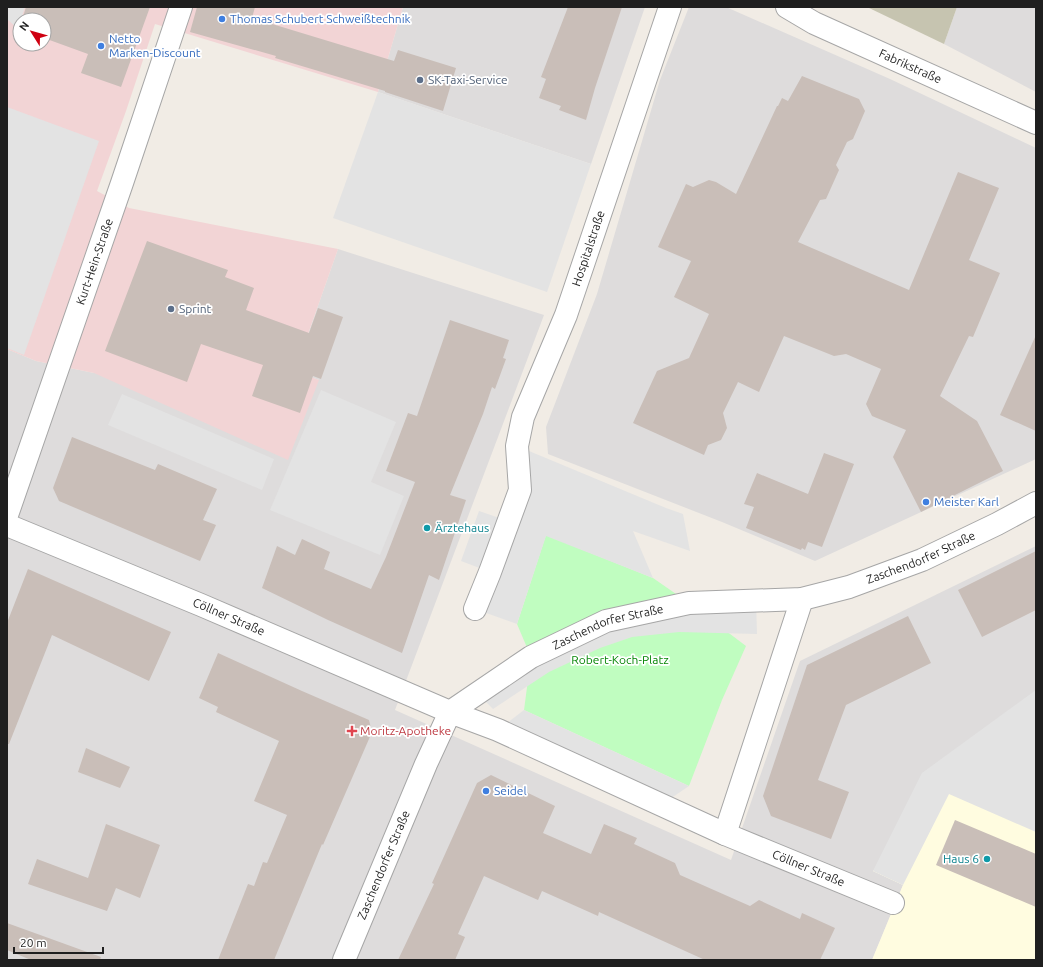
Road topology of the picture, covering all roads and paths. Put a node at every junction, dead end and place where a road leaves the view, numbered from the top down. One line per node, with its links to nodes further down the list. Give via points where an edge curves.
1 (181, 7): 6 (street, Kurt-Hein-Straße)
2 (670, 7): 9 (street, Hospitalstraße, via 566,315 523,417 517,446 520,490)
3 (787, 7): 4 (street, Fabrikstraße, via 814,23)
4 (1036, 123)
5 (1036, 502): 8 (street, Zaschendorfer Straße, via 922,560 849,586)
6 (7, 515)
7 (7, 525): 10 (street, Cöllner Straße)
8 (802, 599): 10 (street, Zaschendorfer Straße, via 689,603 606,621 531,657); 11 (street)
9 (475, 609)
10 (450, 712): 11 (street, via 498,730); 13 (street, Zaschendorfer Straße)
11 (725, 834): 12 (street, Cöllner Straße)
12 (894, 903)
13 (344, 960)

